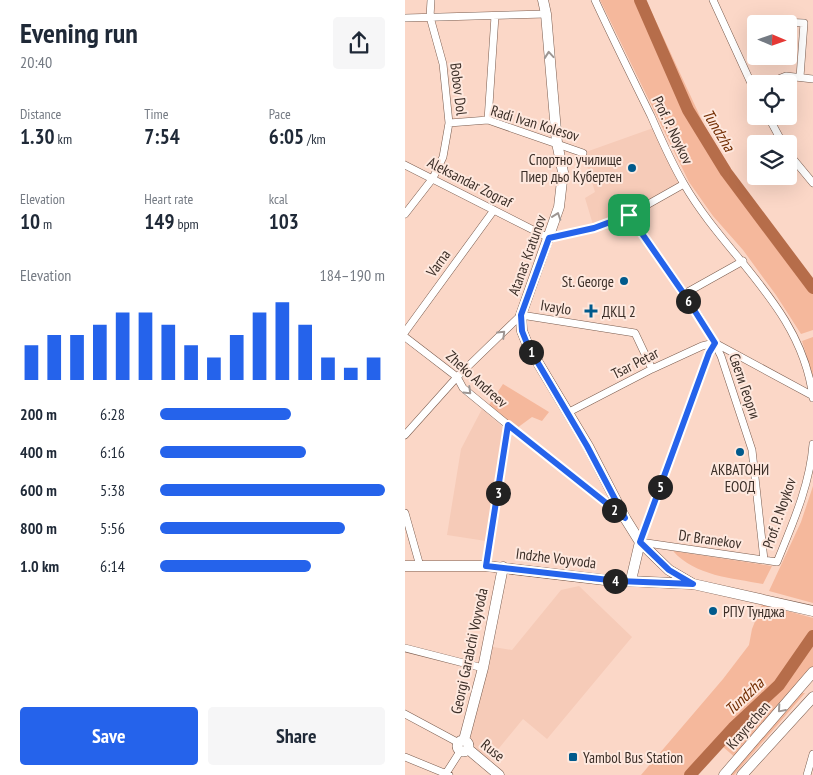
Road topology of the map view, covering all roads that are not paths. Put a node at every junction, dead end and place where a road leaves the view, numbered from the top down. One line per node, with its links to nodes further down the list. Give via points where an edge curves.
1 (431, 0): 7 (street)
2 (543, 0): 5 (street, Atanas Kratunov)
3 (595, 0): 22 (street, Prof. P. Noykov)
4 (713, 0): 10 (street)
5 (546, 14): 6 (street); 16 (street, Atanas Kratunov, one-way to 5)
6 (495, 16): 7 (street); 14 (street)
7 (429, 17): 8 (street); 15 (street, Bobov Dol, via 443,64)
8 (405, 18)
9 (797, 23): 12 (street, via 804,23)
10 (748, 75)
11 (797, 77): 12 (street)
12 (800, 77): 13 (street)
13 (813, 79)
14 (488, 120): 15 (street, Radi Ivan Kolesov); 16 (street, Radi Ivan Kolesov)
15 (449, 123): 20 (street, Bobov Dol, via 443,157)
16 (557, 143): 17 (street, Radi Ivan Kolesov); 26 (street, Atanas Kratunov, one-way to 16, via 559,207 563,172)
17 (583, 153)
18 (797, 164): 21 (street)
19 (405, 165): 20 (street, Aleksandar Zograf)
20 (433, 178): 23 (street, Aleksandar Zograf); 24 (street, Bobov Dol)
21 (813, 183)
22 (684, 184): 25 (street); 27 (street, Prof. P. Noykov, via 708,221)
23 (493, 210): 26 (street, Aleksandar Zograf); 30 (street, Varna)
24 (405, 214)
25 (629, 215): 26 (street, via 594,228); 28 (street, Свети Георги)
26 (549, 238): 29 (street, Atanas Kratunov)
27 (743, 261): 28 (street); 35 (street, Prof. P. Noykov, via 797,340)
28 (684, 294): 32 (street, Свети Георги)
29 (521, 315): 33 (street, Ivaylo, via 635,333); 34 (street, one-way to 29); 36 (street, Atanas Kratunov, via 522,331 528,346)
30 (405, 332)
31 (405, 336): 34 (street, Zheko Andreev)
32 (715, 343): 33 (street, Tsar Petar); 35 (street); 42 (street); 43 (street, Свети Георги, via 752,450)
33 (652, 369): 36 (street, Tsar Petar)
34 (457, 377): 37 (street, Zheko Andreev, one-way to 37, via 463,388); 38 (street)
35 (813, 397)
36 (569, 412): 41 (street, Atanas Kratunov)
37 (508, 425): 41 (street, Zheko Andreev); 47 (street)
38 (405, 435)
39 (813, 444): 44 (street, Prof. P. Noykov, via 796,516)
40 (405, 513): 46 (street)
41 (625, 518): 42 (street, Atanas Kratunov)
42 (640, 542): 43 (street, Dr Branekov); 49 (street); 50 (street, Atanas Kratunov, via 669,570)
43 (764, 560): 44 (street, Dr Branekov)
44 (777, 562)
45 (405, 566): 46 (street, Indzhe Voyvoda)
46 (420, 566): 47 (street, Indzhe Voyvoda)
47 (486, 566): 48 (street, Indzhe Voyvoda)
48 (503, 567): 49 (street, Indzhe Voyvoda, via 605,580); 53 (street, Georgi Garabchi Voyvoda)
49 (631, 580): 50 (street, Indzhe Voyvoda)
50 (693, 584): 51 (street, Indzhe Voyvoda)
51 (813, 611)
52 (405, 648): 53 (street)
53 (483, 668): 57 (street, Georgi Garabchi Voyvoda)
54 (813, 672): 62 (street, Krayrechen, one-way to 62)
55 (813, 697): 63 (street, Krayrechen)
56 (405, 714): 57 (street, Ruse)
57 (463, 746): 60 (street); 61 (street, Ruse)
58 (813, 754): 64 (street)
59 (405, 757): 60 (street)
60 (447, 774)
61 (499, 775)
62 (724, 775)
63 (742, 775)
64 (807, 775)

